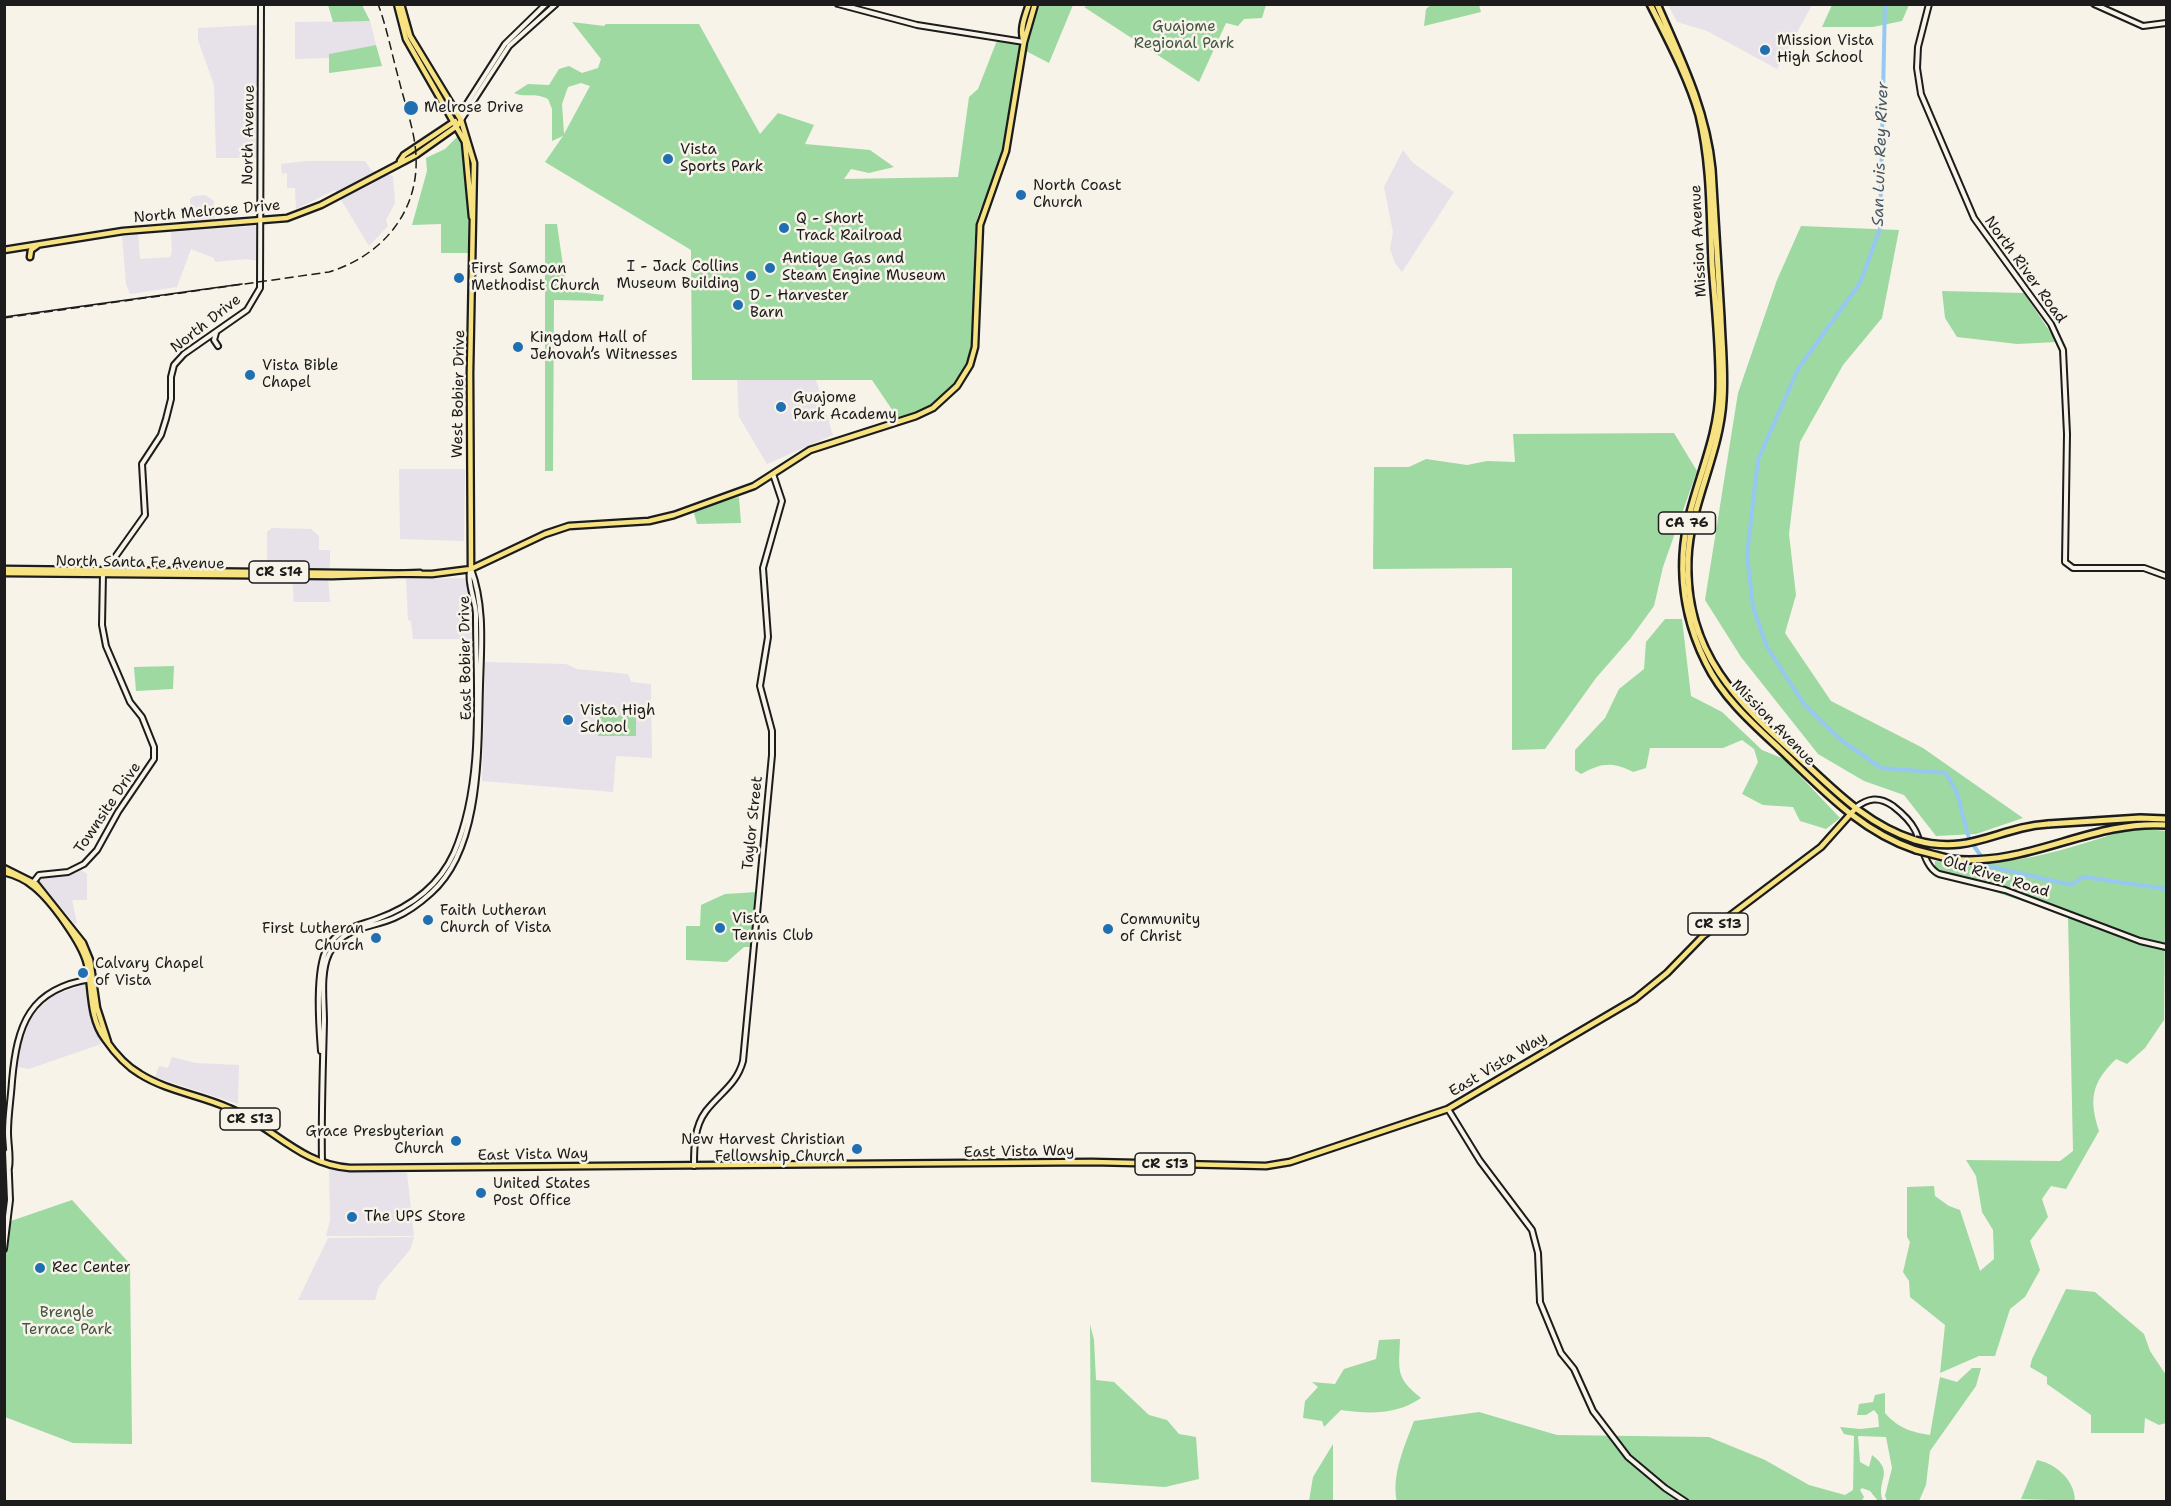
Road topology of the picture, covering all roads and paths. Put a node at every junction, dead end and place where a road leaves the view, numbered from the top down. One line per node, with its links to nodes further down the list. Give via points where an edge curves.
1 (261, 4): 20 (main road, North Avenue)
2 (397, 4): 15 (main road, via 402,28)
3 (401, 4): 16 (main road, via 410,36)
4 (546, 4): 17 (main road, via 506,44)
5 (556, 4): 17 (main road, via 509,46)
6 (838, 4): 14 (main road, via 917,25)
7 (1029, 4): 14 (main road, North Santa Fe Avenue / CR S14, via 1021,35)
8 (1035, 4): 14 (main road, North Santa Fe Avenue)
9 (1650, 4): 36 (highway, Mission Avenue / CA 76, via 1693,97 1707,163 1719,390 1713,436 1685,536 1683,575 1687,610 1704,658 1729,698)
10 (1658, 4): 35 (highway, Mission Avenue / CA 76, via 1695,88 1712,162 1724,390 1719,434 1690,536 1688,576 1692,608 1708,656 1735,697)
11 (1929, 4): 34 (main road, North River Road, via 1918,47 1921,94 1974,218 2051,324 2063,350 2067,434 2065,562 2073,567 2150,569)
12 (2094, 4): 13 (main road, via 2143,26)
13 (2166, 23)
14 (1024, 42): 27 (main road, North Santa Fe Avenue / CR S14, via 1006,151 980,225 977,337 962,380 926,411 810,450)
15 (418, 59): 16 (main road); 18 (main road)
16 (433, 76): 17 (main road)
17 (460, 118): 18 (main road); 19 (main road, via 474,163)
18 (456, 124): 19 (main road, via 467,151); 20 (main road, North Melrose Drive, via 416,155 312,209 287,218)
19 (472, 220): 28 (main road, West Bobier Drive)
20 (260, 221): 21 (main road, North Melrose Drive, via 123,231); 24 (main road, North Avenue)
21 (40, 243): 22 (main road, North Melrose Drive); 23 (main road, via 31,250)
22 (4, 250)
23 (30, 257)
24 (260, 266): 25 (main road, North Drive, via 256,299)
25 (217, 331): 26 (main road, via 214,340); 30 (main road, North Drive, via 184,354 173,367 171,399 161,435 142,464 145,515)
26 (218, 346)
27 (773, 474): 28 (main road, North Santa Fe Avenue / CR S14, via 754,486 662,519 570,526 552,531); 47 (main road, Taylor Street, via 782,501 763,568 768,637 760,686 772,731 772,755 743,1061 732,1085 705,1112 698,1126)
28 (471, 569): 32 (main road, North Santa Fe Avenue / CR S14); 46 (main road, East Bobier Drive, via 480,602 479,744 464,836 451,867 433,891 397,917 345,935 330,951 325,970)
29 (4, 571): 30 (main road, North Santa Fe Avenue / CR S14)
30 (104, 572): 31 (main road, North Santa Fe Avenue / CR S14); 33 (main road, North Santa Fe Avenue / CR S14); 40 (main road, Townsite Drive, via 102,625 106,645 130,702 142,717 154,747 154,759 97,850 84,864 69,872 39,875)
31 (377, 572): 32 (main road, North Santa Fe Avenue / CR S14); 33 (main road)
32 (396, 573): 33 (main road, North Santa Fe Avenue / CR S14)
33 (366, 576)
34 (2166, 576)
35 (1855, 809): 36 (main road, East Vista Way / CR S13); 37 (highway, Mission Avenue / CA 76, bridge, via 1883,827 1915,840 1943,845 1969,844 2048,824); 43 (main road, Old River Road, via 1876,799 1898,810 1909,819 1928,863 1939,874 2005,890 2140,941)
36 (1850, 815): 38 (highway, Mission Avenue / CA 76, bridge, via 1881,836 1916,850 1958,859 1999,859 2125,826); 45 (main road, East Vista Way / CR S13, via 1821,847 1703,936 1653,986)
37 (2166, 819)
38 (2166, 825)
39 (4, 870): 40 (main road, East Vista Way / CR S13)
40 (32, 883): 41 (main road, East Vista Way / CR S13); 42 (main road, East Vista Way)
41 (63, 923): 42 (main road); 44 (main road, East Vista Way / CR S13, via 83,952)
42 (78, 935): 44 (main road, East Vista Way, via 91,964)
43 (2166, 947)
44 (91, 980): 46 (main road, East Vista Way / CR S13, via 108,1042 139,1074 230,1108); 48 (main road, via 66,984 47,994 23,1022 15,1050 10,1200)
45 (1448, 1109): 47 (main road, East Vista Way / CR S13, via 1268,1166 1092,1162); 49 (main road, via 1480,1161 1532,1230 1538,1253 1540,1302 1561,1353 1574,1369 1593,1411 1628,1457)
46 (322, 1163): 47 (main road, East Vista Way / CR S13, via 349,1168)
47 (694, 1166)
48 (4, 1249)
49 (1686, 1502)

